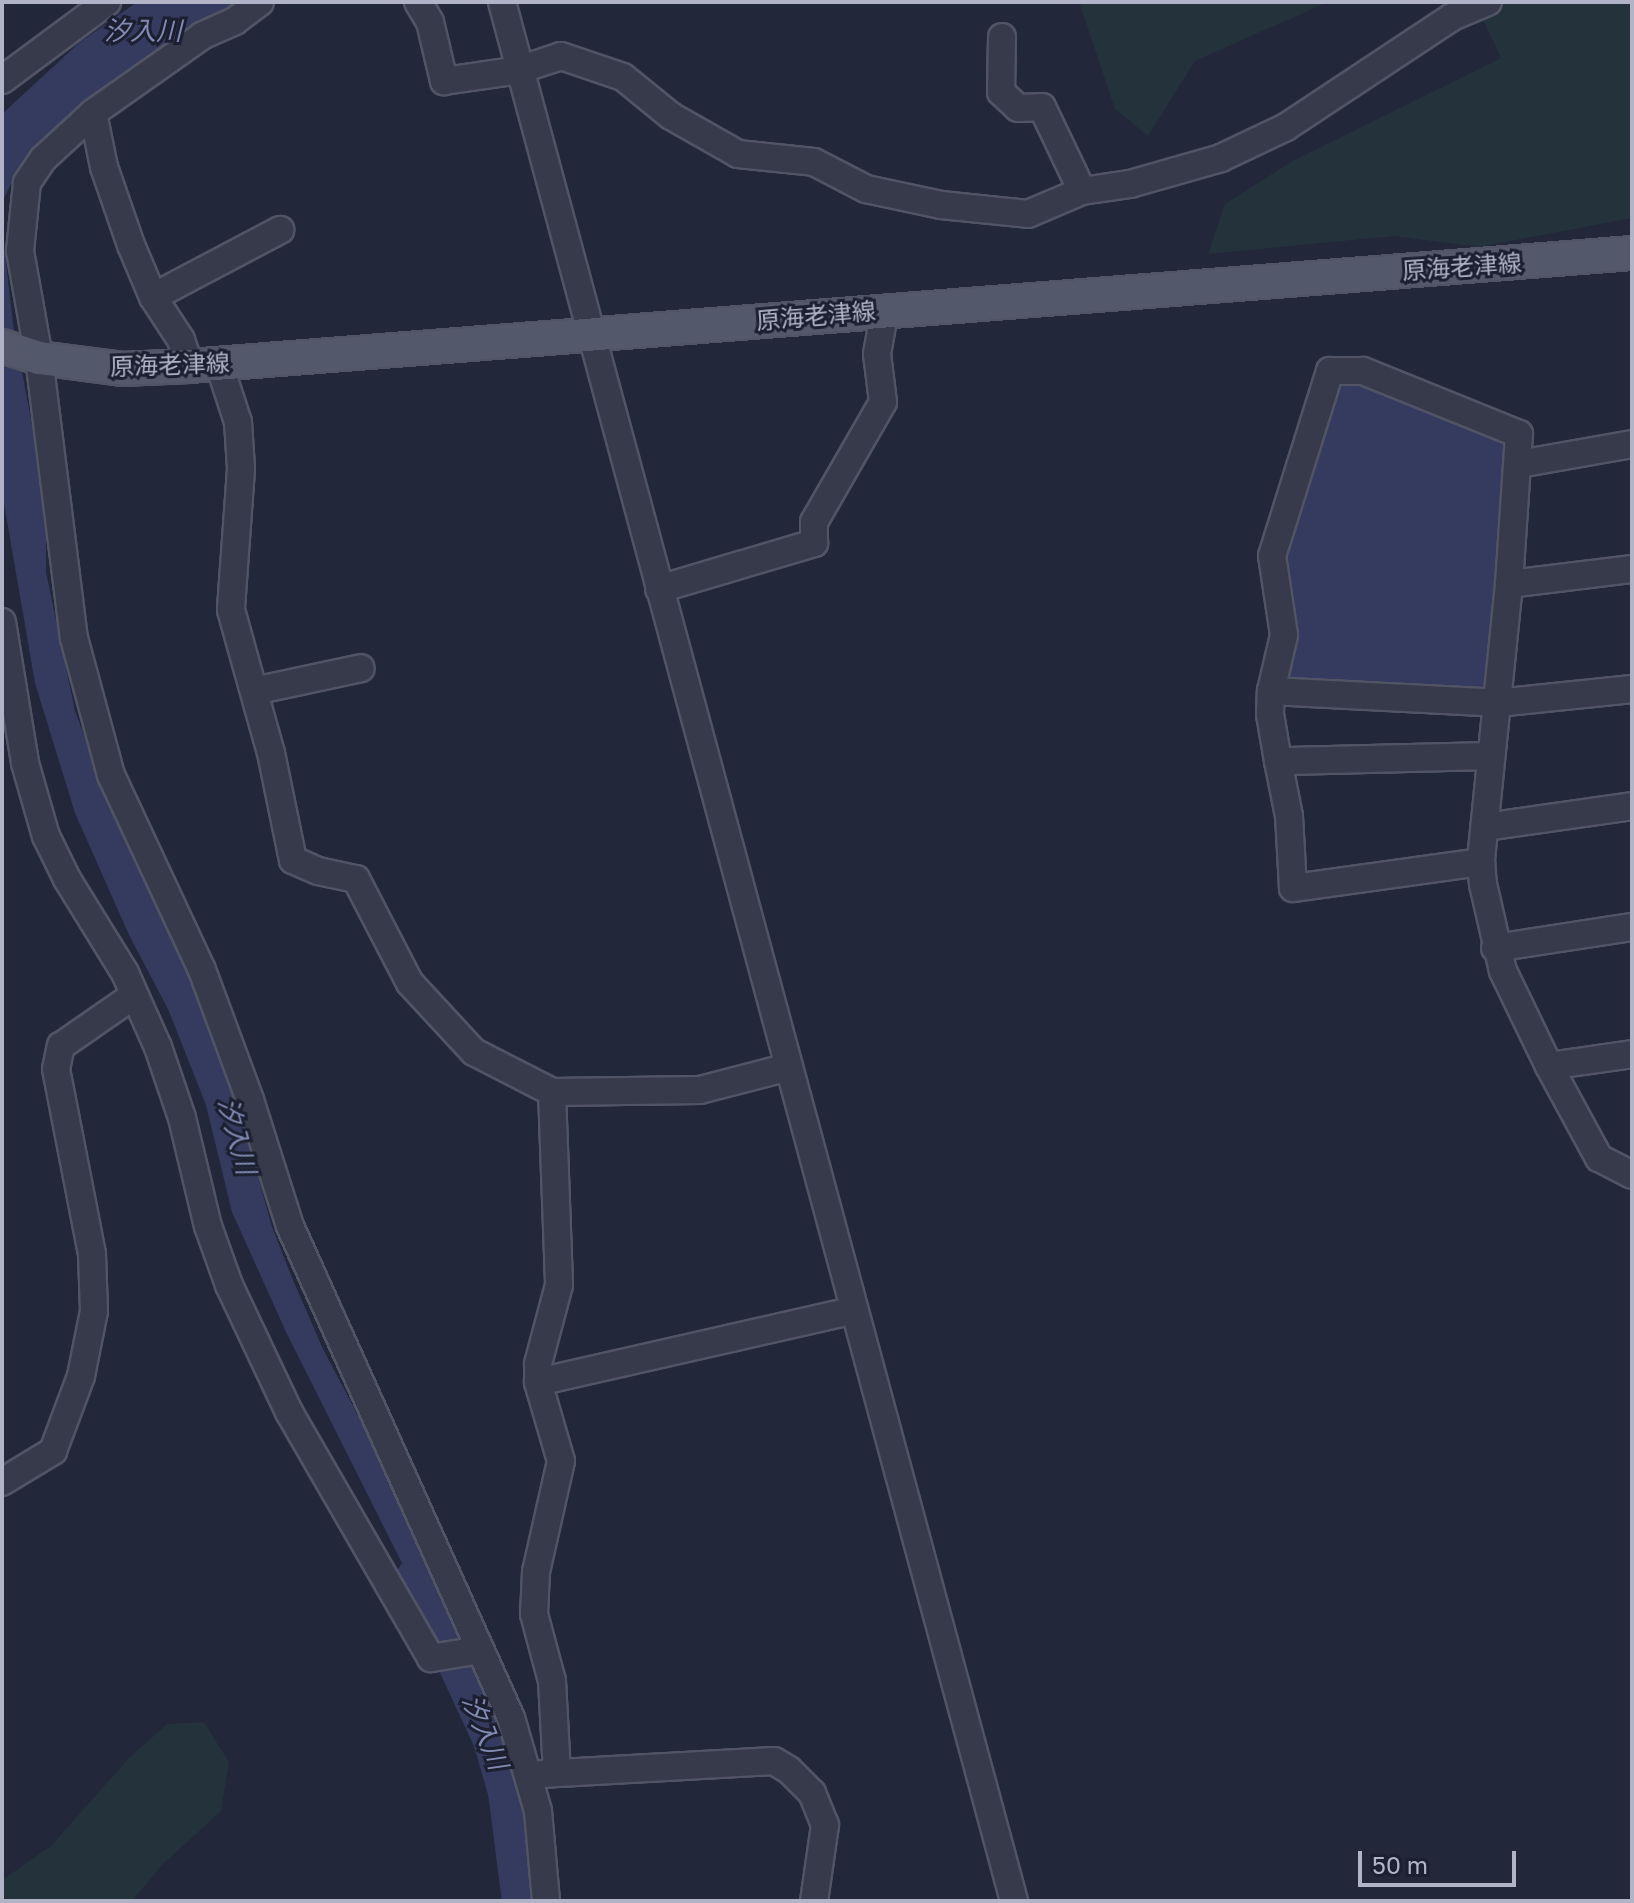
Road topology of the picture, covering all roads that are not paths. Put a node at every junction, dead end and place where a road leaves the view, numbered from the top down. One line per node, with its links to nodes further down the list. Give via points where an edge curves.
1 (107, 2): 9 (street)
2 (260, 2): 6 (street)
3 (418, 2): 8 (street, via 430,22 444,81)
4 (502, 2): 8 (street)
5 (1488, 2): 11 (street, via 1452,17 1286,127 1221,158 1130,184)
6 (227, 12): 10 (street, via 202,36)
7 (1002, 37): 11 (street, via 1001,92 1018,108 1042,107)
8 (519, 70): 11 (street, via 561,56 623,77 671,116 738,154 814,162 866,189 941,205 1028,214); 16 (street)
9 (2, 80)
10 (93, 113): 14 (street, via 104,167); 17 (street, via 43,159 27,183 20,251)
11 (1082, 191)
12 (280, 230): 14 (street)
13 (1632, 253): 15 (main road, 原海老津線)
14 (153, 297): 18 (street)
15 (885, 309): 16 (main road, 原海老津線); 23 (street, via 877,354 883,402 814,522 814,543)
16 (590, 334): 18 (main road, 原海老津線); 23 (street)
17 (23, 353): 18 (main road, 原海老津線, via 122,369); 46 (street, via 74,638 111,775 202,970 290,1226)
18 (204, 365): 27 (street, via 238,422 241,469 231,610)
19 (1632, 444): 20 (street)
20 (1519, 464): 22 (street); 28 (street, via 1519,434 1363,371 1330,371 1272,556 1284,635)
21 (1632, 569): 22 (street)
22 (1509, 584): 29 (street)
23 (659, 589): 40 (street)
24 (2, 622): 37 (street, via 25,763 46,836)
25 (361, 668): 27 (street)
26 (1632, 689): 29 (street)
27 (254, 691): 41 (street, via 293,860 356,879 410,983 463,1041 474,1052)
28 (1271, 691): 29 (street); 31 (street)
29 (1497, 703): 30 (street)
30 (1490, 756): 31 (street); 33 (street)
31 (1278, 761): 34 (street, via 1289,816 1293,888)
32 (1632, 806): 33 (street)
33 (1485, 827): 34 (street)
34 (1481, 862): 36 (street)
35 (1632, 927): 36 (street)
36 (1495, 948): 39 (street)
37 (133, 996): 45 (street, via 61,1046 56,1069 92,1254 94,1311 81,1376 53,1451); 46 (street, via 158,1047 182,1118 208,1226 229,1285 289,1412 431,1658)
38 (1632, 1054): 39 (street)
39 (1549, 1066): 42 (street, via 1599,1158)
40 (788, 1067): 41 (street, via 700,1090); 43 (street)
41 (552, 1092): 44 (street, via 559,1285)
42 (1632, 1175)
43 (854, 1310): 44 (street); 51 (street)
44 (538, 1382): 47 (street, via 561,1461 536,1572 534,1614 552,1681)
45 (2, 1482)
46 (480, 1650): 48 (street)
47 (557, 1772): 48 (street); 50 (street, via 774,1761 812,1793 825,1825)
48 (530, 1776): 49 (street)
49 (546, 1901)
50 (814, 1901)
51 (1014, 1901)

